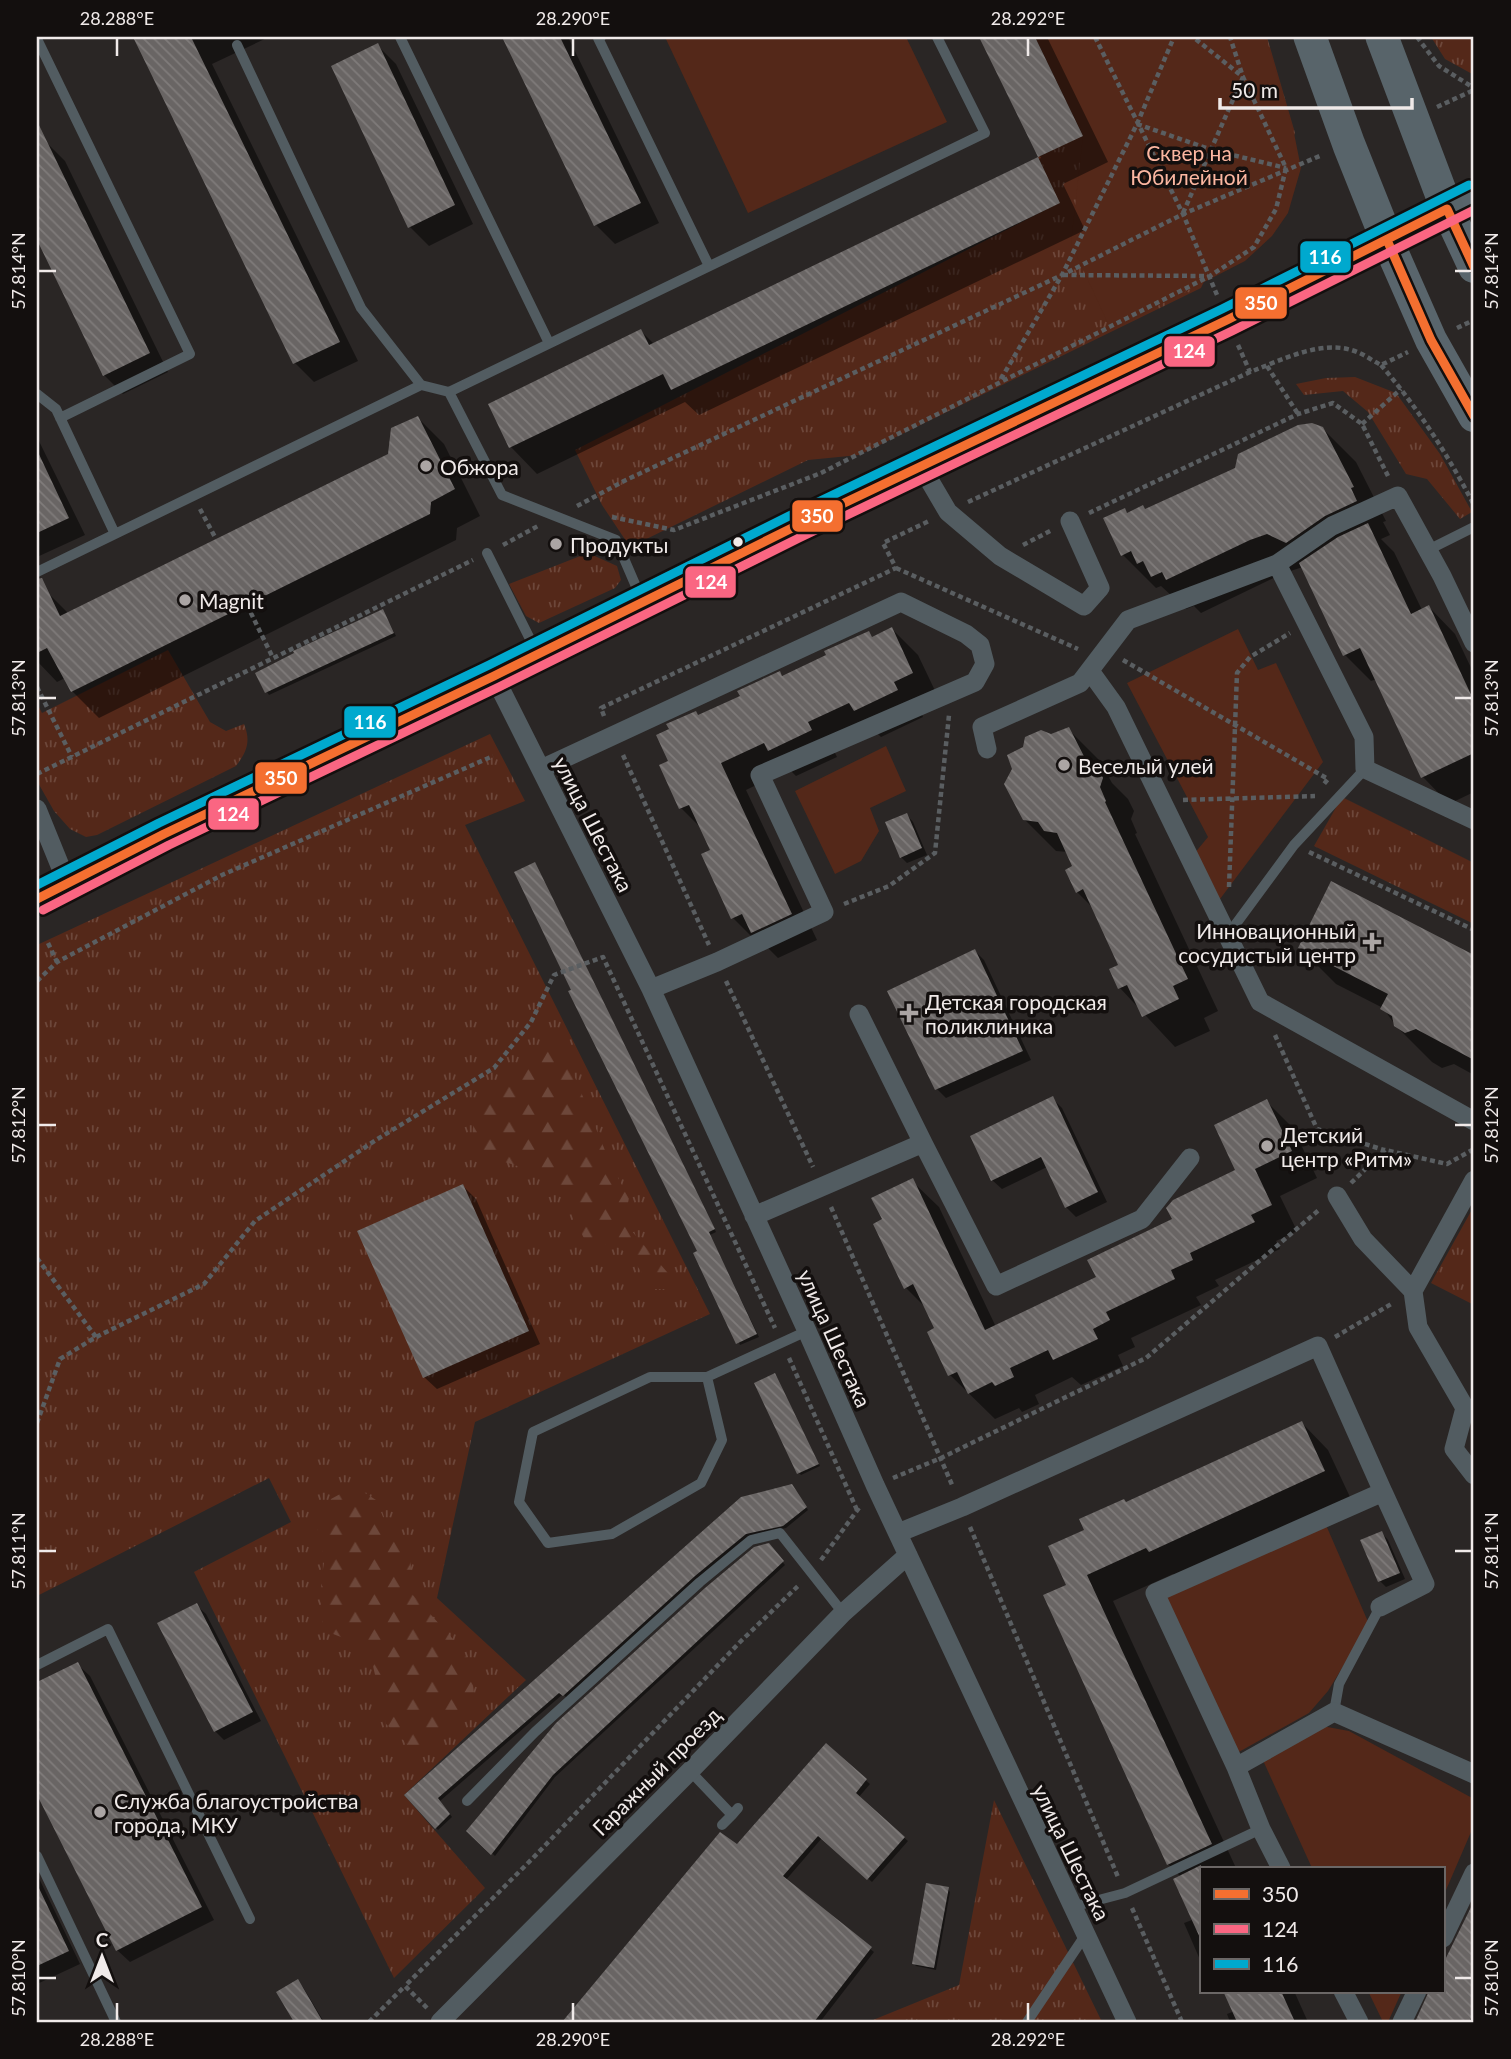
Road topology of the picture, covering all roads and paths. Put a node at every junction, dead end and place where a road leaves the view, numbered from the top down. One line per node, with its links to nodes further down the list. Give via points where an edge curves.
1 (400, 37): 30 (lane)
2 (601, 37): 23 (lane)
3 (937, 37): 23 (lane, via 985,133)
4 (1095, 37): 16 (path)
5 (1174, 37): 16 (path)
6 (1193, 37): 13 (path)
7 (1230, 37): 13 (path)
8 (1310, 37): 17 (highway)
9 (1382, 37): 15 (highway)
10 (1417, 37): 14 (path, via 1440,66)
11 (37, 39): 41 (lane, via 190,354)
12 (237, 45): 35 (lane, via 361,308)
13 (1243, 77): 18 (path); 19 (path)
14 (1474, 89): 15 (path)
15 (1414, 118): 20 (highway)
16 (1137, 124): 18 (path); 21 (path); 25 (path)
17 (1349, 145): 19 (path); 22 (highway)
18 (1212, 150): 19 (path); 21 (path)
19 (1286, 168): 21 (path); 26 (path, via 1276,209 1254,247)
20 (1461, 202): 22 (highway); 24 (main road)
21 (1183, 214): 25 (path); 26 (path)
22 (1387, 240): 27 (highway); 29 (main road)
23 (709, 266): 30 (lane)
24 (1474, 267)
25 (1062, 275): 26 (path); 34 (path); 47 (path, via 570,509)
26 (1210, 276): 27 (path); 34 (path)
27 (1227, 320): 33 (path); 43 (highway)
28 (1474, 320): 29 (path)
29 (1431, 340): 31 (path); 40 (main road)
30 (549, 343): 37 (lane)
31 (1381, 365): 32 (path, via 1357,352 1333,348); 36 (path)
32 (1268, 366): 33 (path); 39 (path)
33 (1250, 372): 48 (path)
34 (1000, 382): 50 (path, via 821,473 674,530)
35 (421, 385): 37 (lane); 44 (lane)
36 (1401, 389): 42 (path); 46 (path, via 1445,450)
37 (449, 392): 49 (lane, via 502,495)
38 (37, 394): 41 (lane)
39 (1298, 414): 42 (path, via 1333,403); 51 (path)
40 (1474, 416)
41 (60, 418): 53 (lane)
42 (1362, 424): 45 (path)
43 (921, 466): 48 (street); 62 (highway)
44 (194, 496): 53 (lane); 54 (path)
45 (1398, 496): 56 (street); 59 (street, via 1332,526)
46 (1474, 505)
47 (583, 512)
48 (948, 512): 58 (street); 60 (path, via 883,543)
49 (556, 516): 55 (path); 62 (lane, via 616,540)
50 (609, 517)
51 (1070, 522): 58 (path); 58 (street, via 1100,588 1084,606)
52 (1474, 527): 56 (lane)
53 (115, 534): 61 (lane)
54 (216, 539)
55 (510, 541)
56 (1428, 550): 65 (street)
57 (487, 553): 66 (lane); 67 (path)
58 (1000, 556)
59 (1277, 564): 64 (street); 68 (street, via 1128,620)
60 (896, 568): 68 (path); 73 (path, via 601,708)
61 (37, 572)
62 (642, 601): 66 (highway)
63 (247, 605): 67 (path)
64 (1303, 616): 72 (path, via 1287,637 1250,657 1237,673); 78 (street, via 1364,737)
65 (1474, 643)
66 (537, 654): 69 (highway)
67 (273, 658): 76 (path)
68 (1094, 665): 72 (path, via 1126,661); 74 (street, via 1080,683 982,727); 82 (street)
69 (494, 676): 77 (street, улица Шестака); 87 (highway)
70 (37, 687): 76 (path)
71 (952, 691): 73 (street, via 975,681 985,664 980,645 901,602); 89 (path, via 935,853 889,886); 89 (street, via 760,775)
72 (1235, 724): 80 (path, via 1328,779); 81 (path)
73 (614, 736): 77 (street); 94 (path)
74 (987, 749)
75 (493, 756): 93 (path, via 222,875)
76 (72, 757): 79 (path)
77 (541, 769): 96 (street, улица Шестака)
78 (1366, 769): 85 (street); 86 (lane)
79 (37, 775)
80 (1315, 796): 81 (path); 83 (path)
81 (1233, 798): 82 (path); 91 (path)
82 (1161, 801): 91 (street)
83 (1307, 807)
84 (37, 809): 87 (street)
85 (1474, 820)
86 (1294, 845): 90 (path); 91 (lane)
87 (68, 883): 88 (highway)
88 (37, 899)
89 (824, 912): 94 (street)
90 (1474, 930)
91 (1227, 936): 97 (street)
92 (48, 943): 93 (path)
93 (57, 962): 95 (path)
94 (717, 962): 96 (street); 105 (path)
95 (37, 981)
96 (651, 989): 107 (street, улица Шестака)
97 (1260, 1002): 99 (street); 102 (path, via 1317,1129)
98 (859, 1014): 100 (street)
99 (1474, 1121)
100 (923, 1143): 103 (street, via 996,1286 1142,1219); 105 (street)
101 (1474, 1149): 102 (path, via 1447,1164)
102 (1385, 1150): 106 (path)
103 (1189, 1158)
104 (1474, 1180): 109 (street)
105 (822, 1186): 107 (street); 116 (path)
106 (1337, 1196): 109 (street, via 1363,1239); 116 (path, via 1146,1358)
107 (754, 1216): 110 (street, улица Шестака)
108 (37, 1258): 111 (path)
109 (1413, 1291): 113 (path); 117 (street, via 1418,1327 1465,1408 1454,1450)
110 (807, 1331): 112 (lane); 118 (street, улица Шестака)
111 (96, 1337): 112 (path, via 204,1284 256,1221 494,1068 531,1022 554,975 603,957); 115 (path, via 60,1359)
112 (782, 1343): 114 (lane); 121 (path)
113 (1318, 1346): 119 (street); 120 (street)
114 (707, 1377): 114 (lane, via 650,1377 533,1432 519,1502 548,1542 612,1534 701,1483 722,1440)
115 (37, 1423)
116 (942, 1458): 118 (path); 120 (path)
117 (1474, 1475)
118 (875, 1485): 121 (path); 122 (street, улица Шестака)
119 (1383, 1492): 125 (street, via 1425,1584); 129 (street, via 1155,1593)
120 (962, 1507): 122 (street); 138 (path)
121 (857, 1510): 124 (path)
122 (898, 1533): 123 (street, улица Шестака)
123 (908, 1555): 126 (street, Гаражный проезд); 139 (street, улица Шестака)
124 (812, 1573): 126 (lane); 132 (lane, via 780,1533 751,1540 535,1732); 143 (path)
125 (1380, 1607): 128 (lane, via 1339,1684)
126 (843, 1613): 130 (street, Гаражный проезд)
127 (37, 1664): 140 (lane, via 108,1629)
128 (1334, 1712): 129 (street); 131 (street)
129 (1236, 1767): 134 (street)
130 (690, 1771): 133 (lane, via 735,1812); 148 (street, Гаражный проезд)
131 (1474, 1774)
132 (467, 1801)
133 (722, 1825)
134 (1261, 1829): 136 (street); 138 (lane)
135 (37, 1856): 146 (lane)
136 (1280, 1867)
137 (1474, 1873): 142 (street)
138 (1125, 1893): 139 (lane); 151 (path)
139 (1072, 1907): 141 (street, улица Шестака)
140 (250, 1919)
141 (1086, 1934): 149 (lane); 150 (street, улица Шестака)
142 (1444, 1936)
143 (405, 1986): 147 (path); 148 (path)
144 (1344, 1993): 152 (street)
145 (1416, 1993): 153 (street)
146 (116, 2022)
147 (369, 2022)
148 (440, 2022)
149 (1027, 2022)
150 (1127, 2022)
151 (1182, 2022)
152 (1359, 2022)
153 (1402, 2022)

